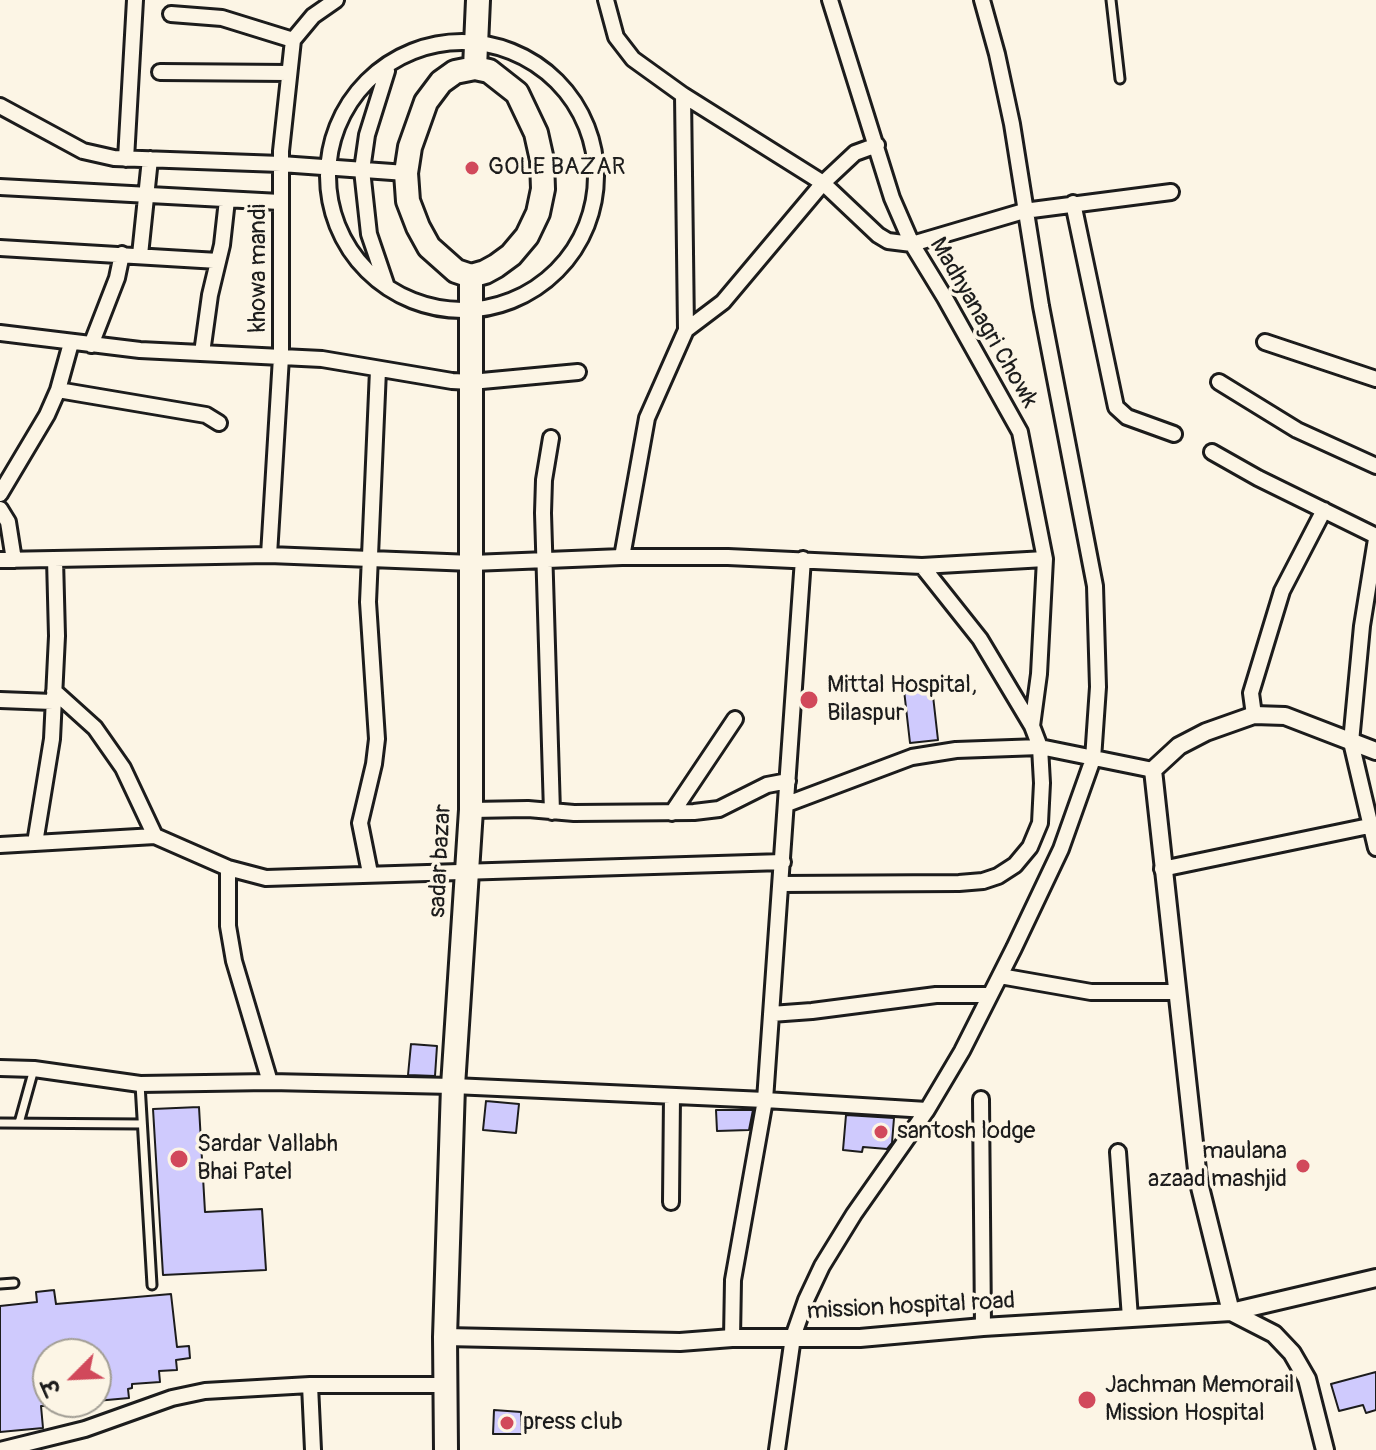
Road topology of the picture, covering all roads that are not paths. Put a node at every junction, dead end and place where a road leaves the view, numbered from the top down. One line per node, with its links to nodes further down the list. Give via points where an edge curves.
1 (135, 0): 19 (street)
2 (336, 0): 10 (street)
3 (478, 0): 9 (main road)
4 (606, 0): 16 (street, via 622,48)
5 (830, 0): 18 (street, Madhyanagri Chowk)
6 (982, 0): 32 (street, via 1012,124)
7 (1111, 0): 15 (lane)
8 (171, 14): 10 (street, via 222,18)
9 (476, 39): 11 (street, via 411,55); 12 (main road); 40 (street, via 511,46 541,63 569,90 594,161 594,195 586,226 544,282 506,305)
10 (293, 40): 14 (street, khowa mandi)
11 (388, 67): 22 (street, via 347,112); 23 (street)
12 (475, 68): 24 (main road, via 455,72 426,102); 38 (main road, via 489,71 517,93 536,133 543,189 527,236 496,266)
13 (160, 72): 14 (street)
14 (289, 73): 21 (street, khowa mandi)
15 (1120, 79)
16 (683, 95): 25 (street); 41 (street)
17 (0, 106): 19 (street, via 83,151)
18 (877, 145): 25 (street, via 855,153); 33 (street, Madhyanagri Chowk)
19 (126, 159): 20 (street)
20 (150, 159): 21 (street); 28 (street)
21 (281, 164): 22 (street); 30 (street, khowa mandi)
22 (325, 167): 23 (street); 39 (street, via 324,194 340,237 354,259)
23 (362, 170): 24 (street); 39 (street, via 369,234)
24 (406, 173): 38 (main road, via 408,201 429,247 456,271)
25 (823, 183): 33 (street, via 878,235); 41 (street, via 723,302)
26 (0, 187): 28 (street)
27 (1171, 192): 31 (street)
28 (147, 196): 29 (street); 36 (street)
29 (227, 200): 30 (street); 37 (street)
30 (280, 202): 47 (street, khowa mandi)
31 (1073, 203): 32 (street); 55 (street, via 1116,407 1127,417)
32 (1024, 211): 33 (street); 81 (street, via 1095,586 1098,687)
33 (912, 244): 68 (street, Madhyanagri Chowk, via 1020,432)
34 (0, 248): 35 (street)
35 (122, 254): 36 (street); 45 (street)
36 (140, 255): 37 (street)
37 (218, 261): 46 (street)
38 (471, 276): 40 (main road, sadar bazar)
39 (387, 287): 40 (street, via 420,305)
40 (471, 309): 51 (main road, sadar bazar)
41 (686, 330): 64 (street, via 647,418)
42 (0, 333): 44 (street)
43 (1265, 342): 50 (street)
44 (71, 343): 45 (street); 53 (street)
45 (91, 345): 46 (street)
46 (202, 353): 47 (street)
47 (281, 357): 48 (street); 63 (street, khowa mandi)
48 (378, 370): 51 (street); 65 (street)
49 (578, 372): 51 (street)
50 (1376, 379)
51 (471, 382): 71 (main road, sadar bazar)
52 (1219, 382): 58 (street, via 1297,430)
53 (58, 390): 54 (street, via 206,415); 59 (street)
54 (219, 423)
55 (1174, 434)
56 (551, 438): 70 (street, via 544,480)
57 (1212, 452): 61 (street)
58 (1376, 466)
59 (0, 494)
60 (0, 509): 69 (street, via 8,522)
61 (1324, 510): 62 (street); 75 (street, via 1282,591 1251,693)
62 (1376, 537): 78 (street)
63 (269, 555): 65 (street); 66 (street)
64 (622, 557): 67 (street); 70 (street)
65 (369, 558): 71 (street); 96 (street, via 377,739 360,823)
66 (55, 559): 69 (street); 73 (street)
67 (803, 559): 72 (street); 83 (street)
68 (1045, 559): 72 (street); 77 (street, Madhyanagri Chowk)
69 (7, 560)
70 (543, 560): 71 (street); 86 (street)
71 (472, 563): 85 (main road, sadar bazar)
72 (922, 566): 77 (street, via 980,639)
73 (53, 696): 74 (street); 89 (street, via 95,728 139,797); 90 (street, via 52,739)
74 (0, 700)
75 (1254, 715): 78 (street, via 1285,716); 82 (street, via 1179,746)
76 (735, 719): 87 (street)
77 (1032, 726): 79 (street)
78 (1351, 742): 80 (street); 88 (street)
79 (1040, 747): 81 (street); 84 (street, via 912,757); 98 (street, via 1040,823 1030,847 998,876 959,883)
80 (1376, 751)
81 (1093, 759): 82 (street); 99 (street, via 1061,849)
82 (1153, 770): 95 (street)
83 (788, 781): 84 (street); 87 (street, via 767,785 719,809)
84 (787, 804): 93 (street)
85 (471, 810): 86 (street); 97 (main road, sadar bazar)
86 (552, 812): 87 (street)
87 (672, 813)
88 (1369, 826): 92 (street); 95 (street)
89 (155, 836): 90 (street); 94 (street)
90 (35, 843): 91 (street)
91 (0, 845)
92 (1376, 848)
93 (783, 862): 97 (street); 98 (street)
94 (228, 868): 96 (street, via 266,878); 105 (street, via 234,961)
95 (1162, 869): 100 (street)
96 (370, 873): 97 (street)
97 (467, 873): 107 (main road, sadar bazar)
98 (781, 884): 102 (street)
99 (1000, 976): 100 (street, via 1091,992); 101 (street)
100 (1176, 992): 121 (street, via 1198,1179)
101 (990, 995): 102 (street, via 936,995); 111 (street)
102 (771, 1014): 110 (street)
103 (0, 1068): 104 (street)
104 (34, 1069): 106 (street); 113 (lane)
105 (270, 1082): 106 (street); 107 (street)
106 (140, 1084): 114 (lane)
107 (453, 1086): 108 (street); 124 (main road, sadar bazar)
108 (672, 1096): 110 (street); 116 (street)
109 (981, 1099): 123 (street)
110 (765, 1100): 111 (street); 126 (street, via 733,1280)
111 (927, 1110): 125 (street, via 822,1266)
112 (0, 1123): 113 (lane)
113 (19, 1123): 114 (lane)
114 (142, 1124): 120 (lane)
115 (1118, 1152): 122 (street)
116 (671, 1202)
117 (1376, 1278): 121 (street, mission hospital road)
118 (14, 1283): 119 (lane)
119 (0, 1284)
120 (152, 1285)
121 (1231, 1312): 122 (street, mission hospital road); 133 (street, via 1274,1334 1292,1353 1307,1379)
122 (1130, 1318): 123 (street, mission hospital road)
123 (983, 1327): 125 (street, mission hospital road, via 860,1338)
124 (445, 1337): 126 (street, mission hospital road, via 680,1342); 128 (main road, sadar bazar)
125 (793, 1337): 126 (street, mission hospital road); 132 (street)
126 (732, 1338)
127 (310, 1385): 128 (street); 129 (street, via 205,1391); 130 (street)
128 (445, 1385): 131 (main road, sadar bazar)
129 (0, 1450)
130 (313, 1450)
131 (446, 1450)
132 (777, 1450)
133 (1325, 1450)

